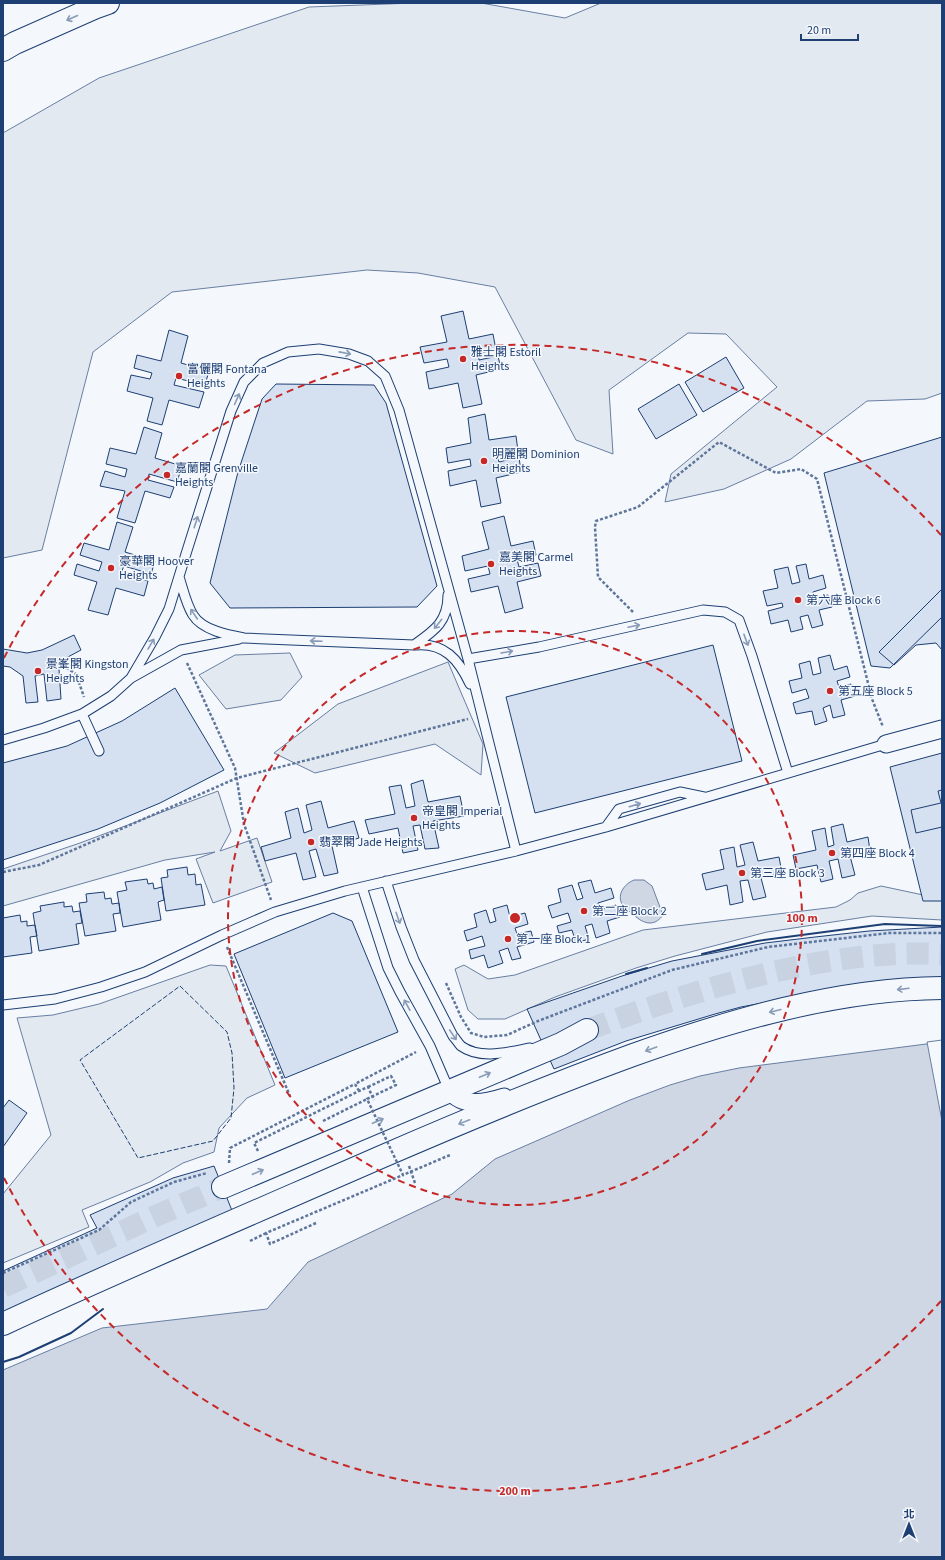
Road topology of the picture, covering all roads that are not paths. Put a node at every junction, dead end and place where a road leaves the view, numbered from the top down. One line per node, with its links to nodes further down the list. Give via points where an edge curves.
1 (108, 3): 2 (main road, one-way to 2)
2 (3, 50)
3 (446, 574): 4 (lane, one-way to 3, via 184,557 231,411 244,382 263,364 288,352 319,350 349,354 368,361 385,376 399,410); 6 (lane, one-way to 6, via 448,608 442,621); 7 (lane)
4 (180, 577): 5 (lane, one-way to 4, via 209,628 194,617); 8 (lane, one-way to 4, via 169,609)
5 (244, 638): 6 (lane, one-way to 5); 8 (lane, via 181,650)
6 (414, 645): 9 (lane, via 427,644 442,649 454,658 465,673)
7 (468, 659): 9 (lane); 15 (lane, one-way to 15, via 539,647 703,610 725,612 739,620)
8 (131, 678): 10 (lane, via 111,696)
9 (479, 703): 18 (lane)
10 (82, 714): 13 (lane); 14 (lane)
11 (942, 729): 12 (street)
12 (885, 736): 15 (lane)
13 (3, 740)
14 (100, 751)
15 (788, 773): 16 (lane)
16 (707, 798): 17 (lane); 17 (lane, one-way to 16, via 619,809 680,792)
17 (606, 828): 18 (lane)
18 (516, 851): 19 (lane)
19 (386, 881): 20 (lane); 24 (lane, one-way to 24, via 414,960 453,1036 461,1046 484,1054)
20 (362, 887): 22 (lane, via 275,912 145,972 101,987 56,998); 26 (lane, one-way to 20, via 430,1046 388,968)
21 (942, 988): 25 (main road, one-way to 25, via 910,988 872,993 778,1010 722,1025)
22 (3, 1005)
23 (588, 1030): 24 (main road)
24 (561, 1044): 26 (main road, one-way to 24)
25 (574, 1077): 26 (street, via 484,1102 462,1101); 28 (main road, one-way to 28, via 457,1124 138,1262)
26 (449, 1090): 27 (main road, one-way to 26)
27 (216, 1180)
28 (3, 1324)

